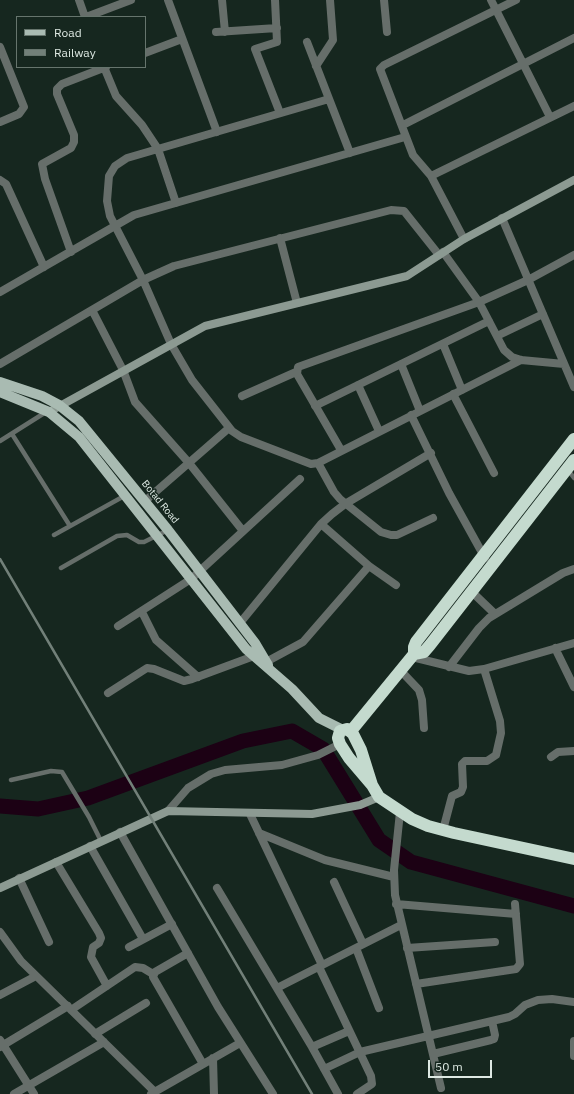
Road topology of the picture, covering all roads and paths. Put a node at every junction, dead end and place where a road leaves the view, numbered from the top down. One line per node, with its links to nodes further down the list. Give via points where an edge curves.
1 (79, 0): 11 (street)
2 (131, 0): 12 (street)
3 (168, 0): 16 (street)
4 (222, 0): 13 (street, via 221,32)
5 (275, 0): 13 (street)
6 (330, 0): 21 (street, via 333,40)
7 (384, 0): 14 (street)
8 (491, 0): 10 (street)
9 (516, 0): 10 (street)
10 (496, 9): 20 (street); 29 (street, via 380,69)
11 (86, 16)
12 (89, 16)
13 (277, 28): 26 (street, via 276,43 255,49)
14 (387, 32)
15 (574, 38): 20 (street)
16 (182, 39): 19 (street); 30 (street)
17 (307, 42): 21 (street)
18 (0, 47): 28 (street, via 24,107 19,114)
19 (146, 53)
20 (523, 63): 27 (street); 29 (street)
21 (316, 66): 24 (street)
22 (102, 68): 42 (street, via 62,84 57,89 74,135 74,142 71,148 42,164)
23 (105, 68): 32 (street, via 116,96 142,125)
24 (329, 99): 26 (street); 33 (street)
25 (574, 106): 27 (street)
26 (280, 113): 30 (street)
27 (550, 117): 34 (street)
28 (0, 122)
29 (402, 125): 31 (street)
30 (217, 132): 32 (street)
31 (405, 137): 33 (street); 34 (street, via 413,155)
32 (158, 149): 37 (street); 39 (street, via 114,166 109,176 107,201)
33 (350, 153): 37 (street)
34 (432, 176): 41 (street)
35 (0, 180): 45 (street, via 6,184)
36 (574, 180): 38 (street)
37 (176, 203): 39 (street, via 134,215)
38 (502, 218): 41 (street); 47 (street)
39 (115, 226): 42 (street); 46 (street)
40 (280, 238): 43 (street, via 398,209 404,211); 46 (street, via 174,266); 50 (street)
41 (464, 239): 43 (street)
42 (71, 252): 45 (street)
43 (441, 254): 49 (street); 50 (street, via 407,276)
44 (574, 255): 47 (street)
45 (44, 267): 48 (street)
46 (143, 280): 51 (street); 55 (street)
47 (528, 280): 49 (street); 52 (street)
48 (0, 292)
49 (479, 302): 53 (street); 62 (street, via 298,368)
50 (297, 303): 55 (street, via 204,326)
51 (92, 310): 58 (street); 61 (street)
52 (543, 314): 54 (street); 60 (street)
53 (489, 321): 54 (street); 56 (street)
54 (497, 336): 57 (street, via 504,350)
55 (171, 344): 61 (street); 75 (street, via 192,380)
56 (443, 344): 59 (street); 66 (street)
57 (521, 360): 60 (street); 66 (street)
58 (0, 364)
59 (401, 364): 64 (street); 72 (street)
60 (566, 367): 65 (street)
61 (124, 370): 70 (street); 82 (street, via 135,402)
62 (296, 372): 69 (street); 71 (street)
63 (0, 382): 70 (main road, Botad Road, via 42,396)
64 (358, 385): 71 (street); 76 (street)
65 (574, 387)
66 (462, 390): 68 (street)
67 (0, 392): 73 (main road, Botad Road)
68 (453, 394): 72 (street); 85 (street)
69 (242, 396)
70 (59, 405): 73 (street); 88 (main road, Botad Road, via 91,434)
71 (315, 406): 80 (street)
72 (420, 410): 74 (street)
73 (48, 412): 77 (lane); 87 (main road, Botad Road, via 79,437)
74 (411, 415): 76 (street); 81 (street)
75 (229, 428): 82 (street); 83 (street, via 241,436 304,462)
76 (379, 431): 80 (street)
77 (12, 434): 79 (lane); 92 (lane)
78 (574, 439): 97 (highway)
79 (0, 442)
80 (341, 450): 83 (street)
81 (431, 453): 89 (street); 97 (street, via 449,493)
82 (189, 463): 88 (street); 94 (street)
83 (318, 463): 89 (street, via 334,492)
84 (572, 469): 100 (highway)
85 (494, 473)
86 (300, 479): 94 (street)
87 (126, 495): 92 (lane); 96 (main road, Botad Road)
88 (145, 501): 93 (main road, Botad Road)
89 (345, 504): 90 (street, via 381,532 391,535 397,535); 91 (street)
90 (433, 518)
91 (321, 524): 98 (street); 108 (street)
92 (70, 526): 95 (lane)
93 (168, 530): 96 (lane); 102 (main road, Botad Road)
94 (243, 531): 102 (street)
95 (54, 535)
96 (158, 535): 99 (lane, via 144,542 127,535 117,536); 103 (main road, Botad Road)
97 (484, 556): 100 (street); 113 (highway, via 416,642)
98 (369, 566): 104 (street); 114 (street, via 303,642)
99 (61, 568)
100 (490, 568): 105 (highway)
101 (574, 569): 107 (street)
102 (199, 572): 103 (street); 108 (main road, Botad Road)
103 (191, 579): 106 (street); 112 (main road, Botad Road)
104 (396, 585)
105 (472, 592): 107 (street); 113 (highway, via 424,652)
106 (142, 612): 109 (street); 119 (street, via 156,640)
107 (495, 614): 115 (street, via 479,628)
108 (240, 623): 114 (main road, Botad Road)
109 (118, 626)
110 (574, 643): 111 (street)
111 (555, 648): 116 (street); 120 (street)
112 (254, 656): 118 (main road, Botad Road); 119 (street)
113 (413, 656): 115 (street); 117 (highway)
114 (266, 662): 118 (main road, Botad Road)
115 (449, 667): 116 (street, via 468,671)
116 (484, 669): 132 (street, via 500,721 501,733 496,755 487,761 465,761 462,764 463,787 461,792 452,796)
117 (401, 671): 122 (street, via 419,690); 123 (highway)
118 (272, 672): 123 (main road, Botad Road, via 320,718)
119 (198, 677): 121 (street, via 184,681 147,668)
120 (574, 687)
121 (108, 693)
122 (424, 728)
123 (343, 736): 126 (highway); 126 (highway, via 358,743); 129 (street, via 318,756 282,765 225,770 211,774 188,788)
124 (574, 751): 125 (street, via 558,752)
125 (551, 757)
126 (360, 761): 128 (highway)
127 (11, 780): 135 (lane, via 57,770 62,772)
128 (379, 797): 130 (highway); 131 (street, via 360,805 312,814)
129 (168, 811): 131 (street); 133 (street)
130 (400, 812): 132 (highway, via 428,826); 139 (street)
131 (250, 814): 134 (street)
132 (443, 830): 137 (highway)
133 (120, 832): 135 (street); 147 (street)
134 (260, 834): 139 (street, via 325,860); 157 (street)
135 (101, 841): 136 (street)
136 (90, 846): 138 (street); 150 (street)
137 (574, 859)
138 (56, 862): 140 (street); 161 (street, via 99,933 101,938 99,943 92,947 91,957)
139 (394, 873): 144 (street)
140 (19, 878): 142 (street); 151 (street)
141 (334, 882): 154 (street)
142 (0, 888)
143 (218, 888): 162 (street)
144 (396, 904): 146 (street); 148 (street)
145 (515, 904): 146 (street)
146 (516, 914): 160 (street, via 520,964 516,969)
147 (172, 924): 150 (street); 156 (street)
148 (401, 925): 154 (street); 155 (street)
149 (0, 932): 159 (street)
150 (143, 939): 153 (street)
151 (49, 942)
152 (495, 942): 155 (street)
153 (129, 946)
154 (359, 946): 157 (street); 167 (street)
155 (407, 948): 160 (street)
156 (188, 953): 158 (street); 174 (street)
157 (321, 966): 162 (street); 169 (street)
158 (153, 974): 161 (street, via 135,967); 181 (street, via 154,980)
159 (36, 976): 163 (street); 166 (street)
160 (416, 984): 171 (street)
161 (107, 986): 166 (street)
162 (277, 988): 176 (street)
163 (0, 995)
164 (574, 1002): 168 (street, via 538,1000 525,1005 515,1014)
165 (146, 1003): 170 (street)
166 (70, 1008): 170 (street); 175 (street)
167 (379, 1008)
168 (492, 1021): 171 (street); 178 (street, via 494,1039)
169 (350, 1030): 176 (street); 177 (street)
170 (95, 1034): 173 (street)
171 (429, 1036): 177 (street); 178 (street)
172 (574, 1041): 179 (street)
173 (104, 1042): 183 (street); 186 (street)
174 (240, 1042): 180 (street); 190 (street)
175 (1, 1044): 183 (street)
176 (312, 1047): 182 (street)
177 (360, 1052): 182 (street); 185 (street, via 372,1080)
178 (434, 1054): 184 (street)
179 (574, 1056)
180 (213, 1058): 181 (street); 189 (street)
181 (203, 1064): 186 (street)
182 (324, 1069): 191 (street)
183 (29, 1086): 187 (street); 188 (street)
184 (441, 1088)
185 (367, 1092): 192 (street)
186 (153, 1093)
187 (14, 1094)
188 (34, 1094)
189 (214, 1094)
190 (273, 1094)
191 (338, 1094)
192 (357, 1094)

